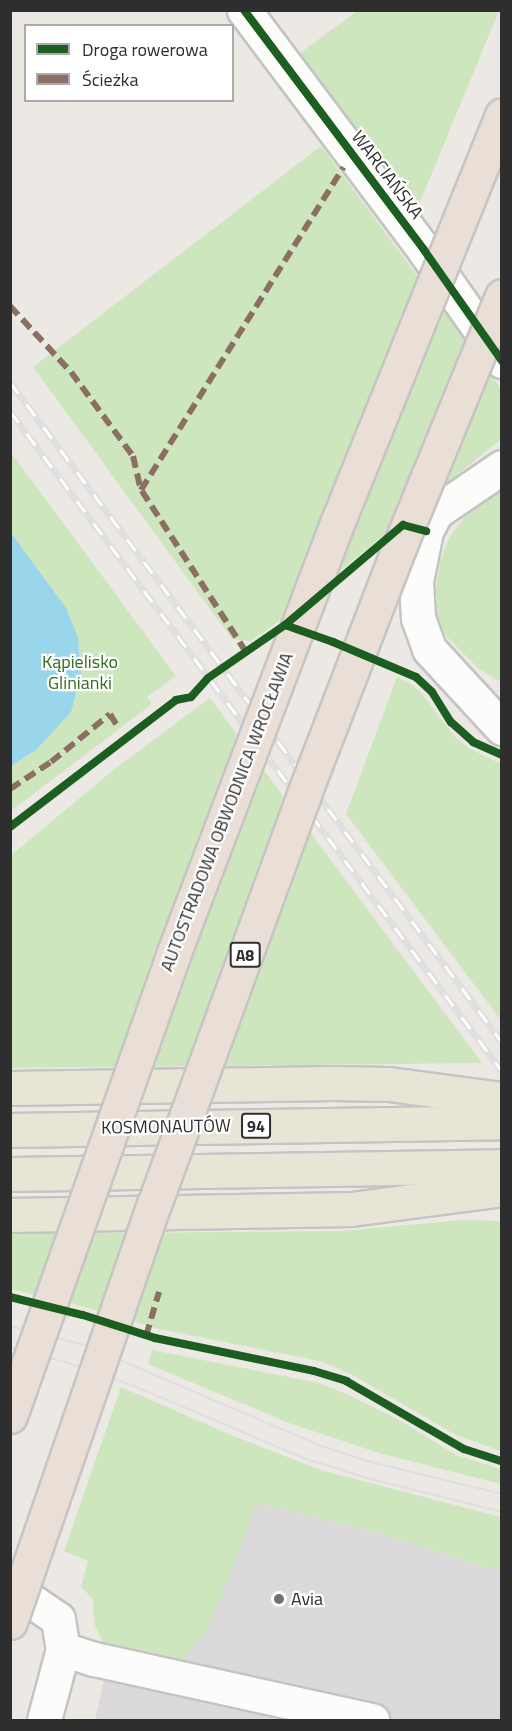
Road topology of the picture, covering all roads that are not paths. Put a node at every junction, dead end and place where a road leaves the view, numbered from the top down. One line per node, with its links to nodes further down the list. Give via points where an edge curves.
1 (244, 10): 4 (street, WARCIAŃSKA, via 424,250)
2 (501, 115): 15 (highway, AUTOSTRADOWA OBWODNICA WROCŁAWIA, bridge, via 336,526 173,955)
3 (501, 296): 17 (highway, A8, bridge, via 304,794 155,1202)
4 (501, 361)
5 (501, 466): 6 (street, via 436,512 426,531 416,581 418,618 429,649)
6 (489, 700): 7 (street)
7 (501, 728)
8 (10, 1088): 9 (main road, via 389,1084)
9 (498, 1106): 10 (main road, KOSMONAUTÓW / 94)
10 (10, 1130)
11 (501, 1166): 12 (main road)
12 (10, 1174)
13 (501, 1189): 14 (main road, via 351,1209)
14 (10, 1215)
15 (10, 1416)
16 (10, 1586): 18 (street, via 58,1619)
17 (10, 1622)
18 (63, 1649): 19 (street); 20 (street)
19 (291, 1713): 21 (street)
20 (44, 1720)
21 (372, 1720)

